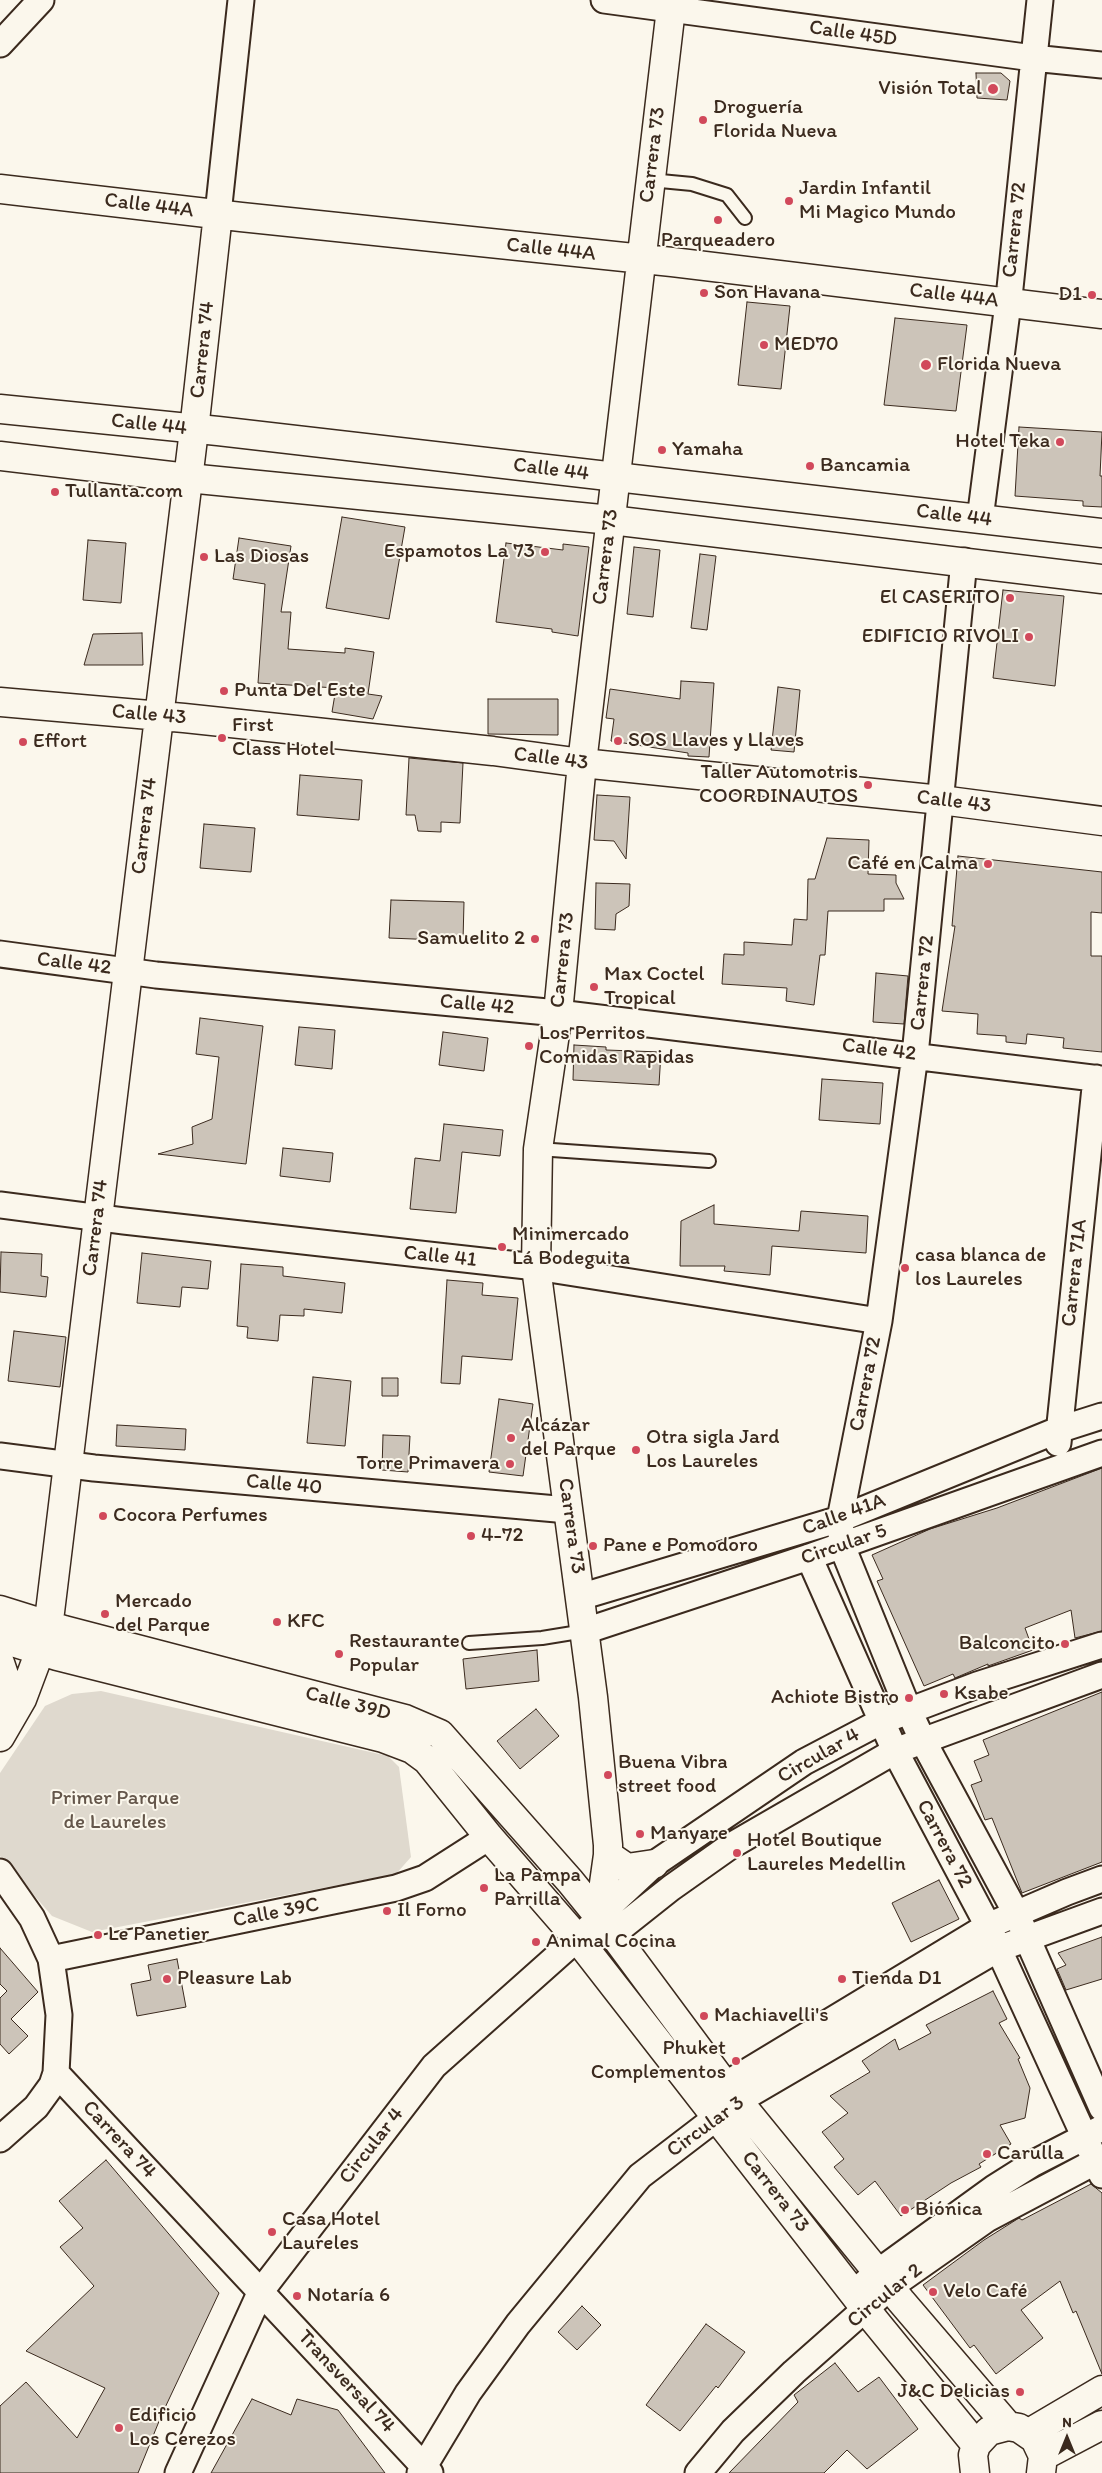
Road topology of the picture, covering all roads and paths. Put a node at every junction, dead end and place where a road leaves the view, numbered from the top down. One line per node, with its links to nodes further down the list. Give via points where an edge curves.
1 (41, 0): 6 (street)
2 (241, 0): 11 (street, Carrera 74)
3 (604, 0): 5 (street, Calle 45D)
4 (1040, 0): 7 (street, Carrera 72)
5 (671, 5): 7 (street, Calle 45D); 9 (street, Carrera 73)
6 (0, 44)
7 (1033, 58): 8 (street, Calle 45D); 14 (street, Carrera 72)
8 (1102, 65)
9 (650, 180): 12 (lane, via 692,184 727,195); 13 (street, Carrera 73)
10 (0, 188): 11 (street, Calle 44A)
11 (218, 214): 13 (street, Calle 44A); 17 (street, Carrera 74)
12 (745, 218)
13 (640, 259): 14 (street, Calle 44A); 19 (street, Carrera 73)
14 (1008, 302): 15 (street, Calle 44A); 21 (street, Carrera 72)
15 (1102, 314)
16 (0, 409): 17 (street, Calle 44)
17 (194, 430): 19 (street, Calle 44); 20 (street, Carrera 74)
18 (0, 456): 20 (street, Calle 44)
19 (615, 477): 21 (street, Calle 44); 22 (street, Carrera 73)
20 (188, 478): 22 (street, Calle 44); 27 (street, Carrera 74)
21 (980, 519): 23 (street, Calle 44)
22 (611, 520): 24 (street, Calle 44); 28 (street, Carrera 73)
23 (1102, 533)
24 (964, 562): 25 (street, Calle 44); 29 (street, Carrera 72)
25 (1102, 579)
26 (0, 702): 27 (street, Calle 43)
27 (159, 716): 28 (street, Calle 43); 32 (street, Carrera 74)
28 (582, 763): 29 (street, Calle 43); 33 (street, Carrera 73)
29 (941, 800): 30 (street, Calle 43); 34 (street, Carrera 72)
30 (1102, 821)
31 (0, 954): 32 (street, Calle 42)
32 (128, 970): 33 (street, Calle 42); 39 (street, Carrera 74)
33 (558, 1013): 34 (street, Calle 42); 36 (street, Carrera 73)
34 (915, 1055): 35 (street, Calle 42); 41 (street, Carrera 72)
35 (1099, 1078): 43 (street, Carrera 71A)
36 (538, 1149): 37 (lane); 40 (street, Carrera 73)
37 (708, 1161)
38 (0, 1205): 39 (street, Calle 41)
39 (98, 1217): 40 (street, Calle 41); 46 (street, Carrera 74)
40 (536, 1267): 41 (street, Calle 41); 48 (street, Carrera 73)
41 (878, 1321): 49 (street, Carrera 72)
42 (1102, 1416): 43 (street, Calle 41A)
43 (1058, 1430): 47 (street, Carrera 71A); 49 (street, Calle 41A)
44 (1102, 1453): 47 (street, Circular 5)
45 (0, 1456): 46 (street, Calle 40)
46 (67, 1465): 48 (street, Calle 40); 56 (street, Carrera 74)
47 (1057, 1469): 50 (street, Circular 5)
48 (568, 1510): 52 (street, Carrera 73)
49 (840, 1519): 50 (street, Carrera 72); 51 (street, Carrera 72); 52 (street, Calle 41A)
50 (842, 1546): 51 (street, Circular 5); 62 (street, Carrera 72)
51 (809, 1558): 54 (street, Circular 5); 63 (street, Carrera 72)
52 (580, 1597): 54 (street, Carrera 73)
53 (0, 1610): 56 (street, Calle 39D)
54 (584, 1631): 57 (lane); 68 (street, Carrera 73)
55 (0, 1638): 56 (street, Calle 39D)
56 (44, 1638): 64 (street, Carrera 74, via 22,1699); 67 (street, Calle 39D, via 412,1749 427,1760); 75 (street, Calle 39D, via 405,1719 440,1734)
57 (469, 1644)
58 (1102, 1644): 59 (street, Circular 4)
59 (1077, 1652): 61 (street); 62 (street, Circular 4)
60 (0, 1663): 64 (street, via 8,1687)
61 (1094, 1677): 65 (street, Circular 4)
62 (908, 1710): 63 (street, Circular 4); 65 (street, Carrera 72)
63 (882, 1721): 66 (street, Carrera 72); 69 (street, Circular 4, via 804,1762)
64 (3, 1732)
65 (922, 1739): 66 (street, Circular 4); 73 (street, Carrera 72)
66 (895, 1750): 74 (street, Carrera 72); 75 (street, Circular 4, via 729,1847 671,1888)
67 (489, 1837): 76 (street, Calle 39D); 79 (street, Calle 39C, via 425,1878 396,1888)
68 (608, 1856): 69 (street, via 627,1868); 75 (street, Carrera 73)
69 (654, 1864): 75 (street, Circular 4, via 610,1905)
70 (0, 1872): 79 (street, via 32,1918)
71 (1102, 1879): 73 (street, Circular 3)
72 (1102, 1911): 77 (street, Circular 3)
73 (1016, 1913): 74 (street, Circular 3); 77 (street, Carrera 72)
74 (988, 1926): 78 (street, Carrera 72); 81 (street, Circular 3)
75 (606, 1927): 76 (street, Circular 4); 81 (street, Carrera 73)
76 (576, 1937): 83 (street, Carrera 73); 88 (street, Circular 4, via 434,2066)
77 (1027, 1937): 78 (street, Circular 3); 82 (street, Carrera 72)
78 (998, 1949): 81 (street, Circular 3); 84 (street, Carrera 72)
79 (51, 1959): 80 (street, via 59,2016)
80 (56, 2073): 85 (street, via 47,2095); 88 (street, Carrera 74)
81 (732, 2093): 83 (street, Circular 3); 87 (street, Carrera 73)
82 (1102, 2108)
83 (711, 2110): 89 (street, Carrera 73); 95 (street, Circular 3, via 640,2176 518,2324 468,2393)
84 (1093, 2132): 86 (street, Carrera 72); 87 (street, Circular 2, via 994,2188)
85 (0, 2139)
86 (1100, 2165): 87 (street, Circular 2, via 987,2219)
87 (884, 2280): 89 (street, Circular 2); 92 (street, Carrera 73)
88 (261, 2291): 95 (street, Transversal 74); 96 (street, Circular 4)
89 (860, 2301): 93 (street, Carrera 73); 97 (street, Circular 2, via 733,2431)
90 (1102, 2390): 92 (street)
91 (1102, 2425): 94 (street)
92 (1018, 2429): 93 (street, via 990,2431); 94 (street, Carrera 73, via 1040,2447)
93 (973, 2464)
94 (1042, 2464)
95 (425, 2471)
96 (178, 2473)
97 (698, 2473)

